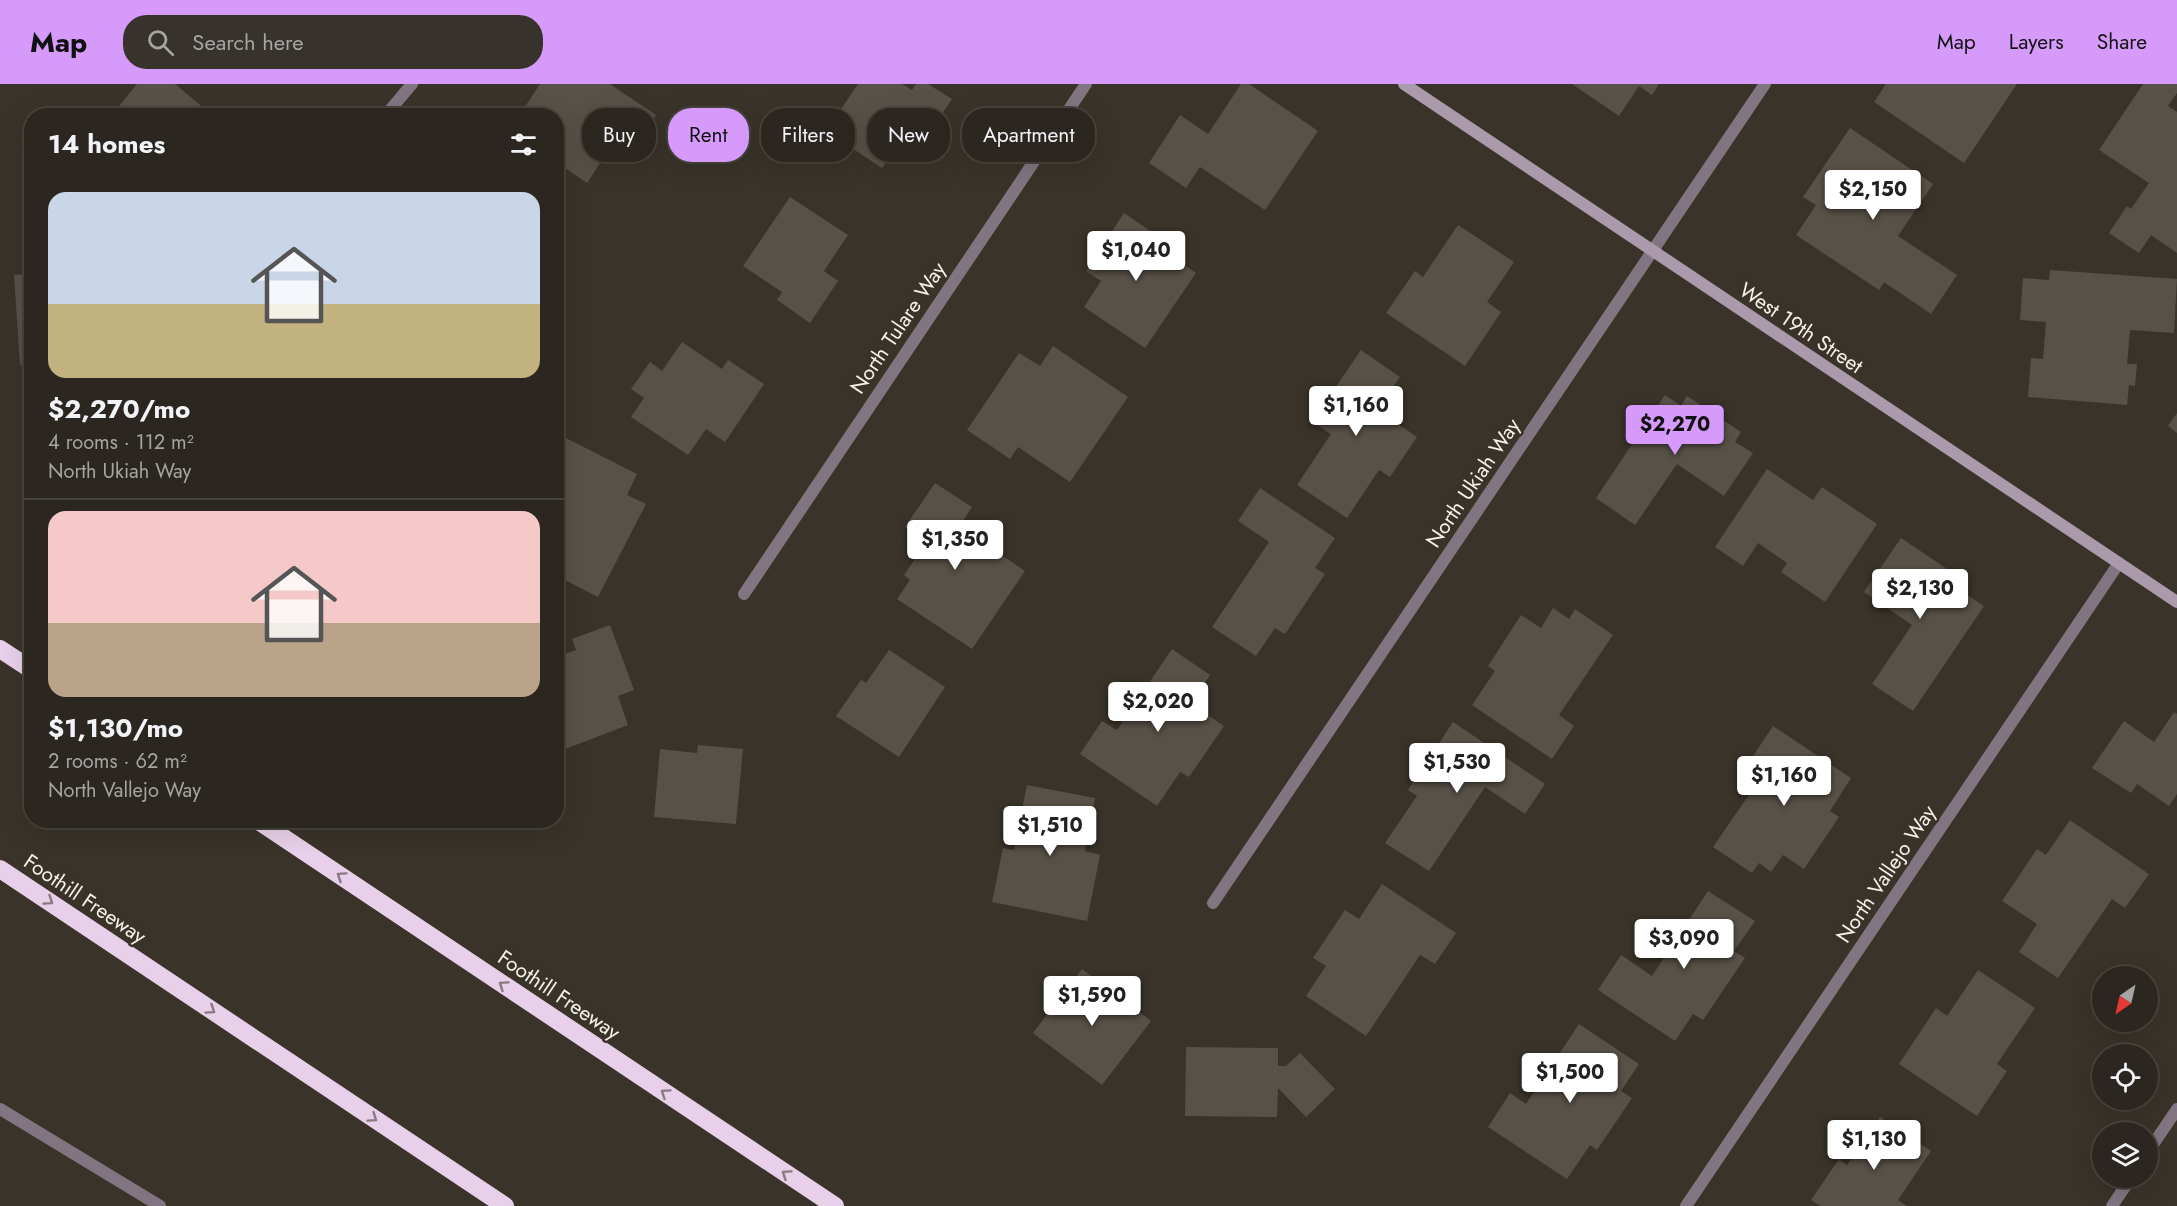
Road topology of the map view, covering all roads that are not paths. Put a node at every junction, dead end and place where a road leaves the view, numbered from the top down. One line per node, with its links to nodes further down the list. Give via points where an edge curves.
1 (412, 84): 5 (street)
2 (1086, 84): 8 (street, North Tulare Way)
3 (1404, 84): 6 (main road, West 19th Street)
4 (1765, 84): 6 (street, North Ukiah Way)
5 (392, 108)
6 (1652, 252): 7 (main road, West 19th Street); 14 (street, North Ukiah Way)
7 (2119, 563): 9 (main road, West 19th Street); 22 (street, North Vallejo Way)
8 (744, 594)
9 (2177, 602)
10 (0, 649): 11 (highway)
11 (24, 665)
12 (269, 828): 21 (highway, Foothill Freeway, one-way to 12)
13 (0, 869): 20 (highway, Foothill Freeway, one-way to 20)
14 (1213, 903)
15 (0, 1109): 19 (street)
16 (2177, 1109): 17 (street)
17 (2158, 1137)
18 (2124, 1188): 23 (street)
19 (160, 1206)
20 (505, 1206)
21 (835, 1206)
22 (1686, 1206)
23 (2112, 1206)

